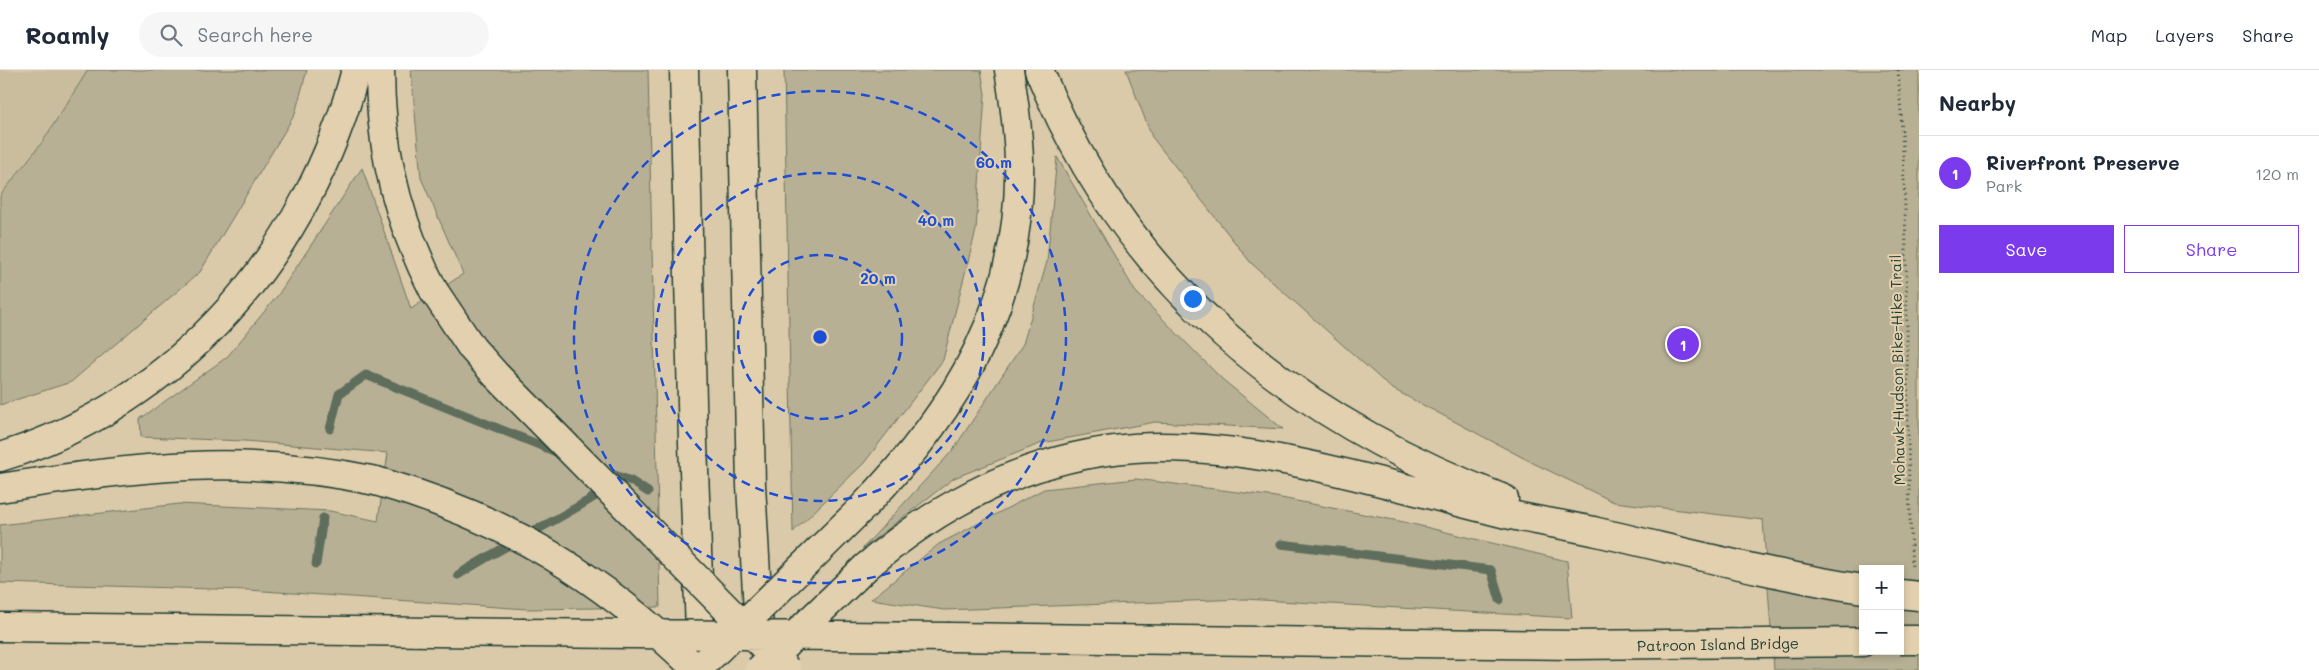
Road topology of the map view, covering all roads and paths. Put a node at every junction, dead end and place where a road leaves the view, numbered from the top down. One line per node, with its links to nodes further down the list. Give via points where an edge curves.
1 (356, 70): 8 (highway, via 336,136 304,207 237,301 187,352 132,393 73,428)
2 (380, 70): 20 (highway, bridge, via 383,134 395,192 420,264 434,292 472,348 496,375)
3 (684, 70): 18 (highway)
4 (742, 70): 19 (highway, via 751,485)
5 (1009, 70): 17 (highway, bridge, via 1019,162 1013,237 992,316 961,385 896,472)
6 (1039, 70): 10 (highway, via 1080,155 1119,216 1191,304 1241,350 1303,397 1388,447 1446,476)
7 (1898, 70): 12 (path, Mohawk-Hudson Bike-Hike Trail, via 1907,242)
8 (0, 457)
9 (0, 488): 17 (highway, bridge, via 102,473 198,464 300,468 376,481 448,504 538,546 622,603)
10 (1576, 527): 11 (highway, via 1761,570); 19 (highway, bridge, via 1521,518 1295,463 1196,449 1134,448 1074,457 1045,464 983,488 932,516 866,567)
11 (1859, 588)
12 (1910, 589)
13 (0, 627): 16 (highway, Patroon Island Bridge, bridge, via 1573,644)
14 (1904, 640): 15 (highway, bridge)
15 (1919, 640)
16 (1859, 642)
17 (697, 670)
18 (702, 670)
19 (760, 670)
20 (787, 670)

